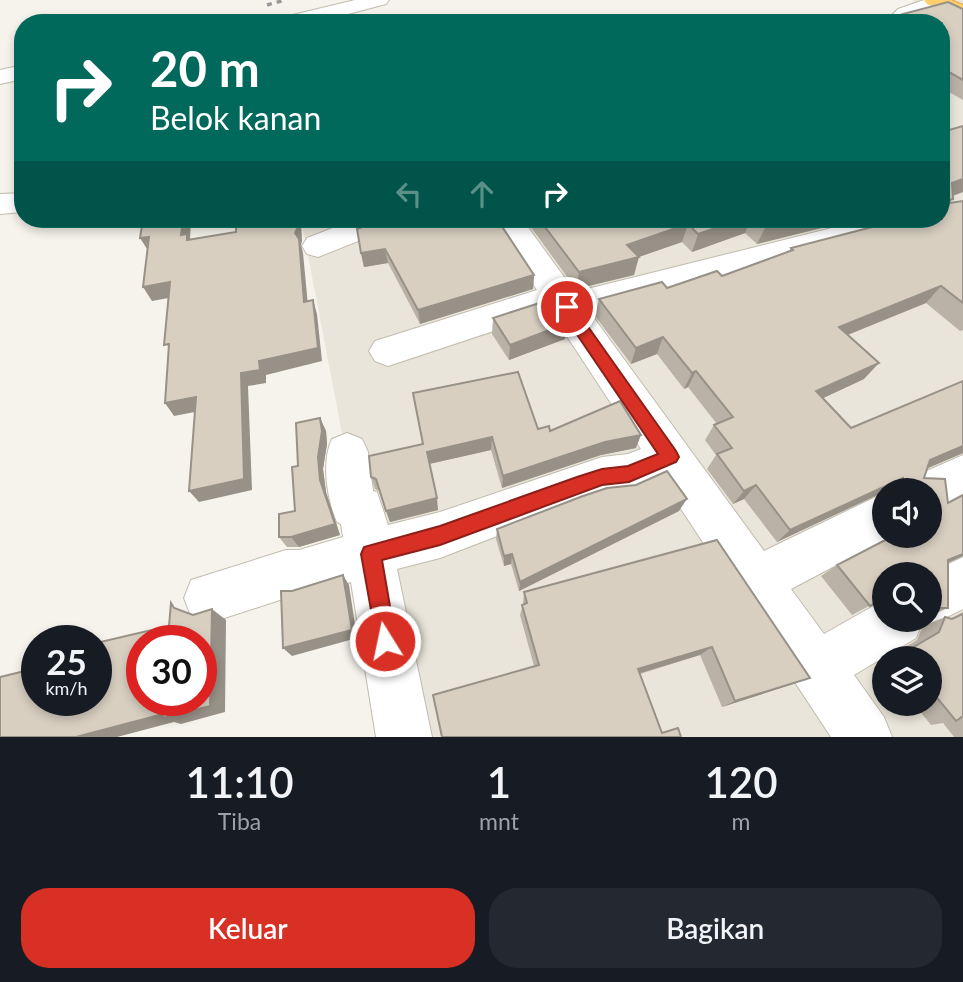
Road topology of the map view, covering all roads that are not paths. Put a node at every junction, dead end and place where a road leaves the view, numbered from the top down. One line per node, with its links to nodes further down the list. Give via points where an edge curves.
1 (379, 0): 4 (street)
2 (936, 1): 3 (highway); 5 (street)
3 (963, 13)
4 (324, 14)
5 (904, 14)
6 (363, 228): 9 (street)
7 (512, 228): 10 (street)
8 (871, 228): 10 (street)
9 (318, 246)
10 (563, 302): 11 (street); 13 (street)
11 (388, 351)
12 (347, 452): 17 (street, via 353,507 361,507)
13 (670, 457): 17 (street, via 629,474 577,485 440,536); 18 (street)
14 (963, 475): 15 (street)
15 (942, 486)
16 (872, 521): 18 (street)
17 (370, 554): 21 (street); 24 (street)
18 (756, 581): 23 (street)
19 (963, 581): 20 (street)
20 (942, 593)
21 (209, 597)
22 (878, 632): 23 (street)
23 (816, 668): 25 (street)
24 (404, 737)
25 (863, 737)

